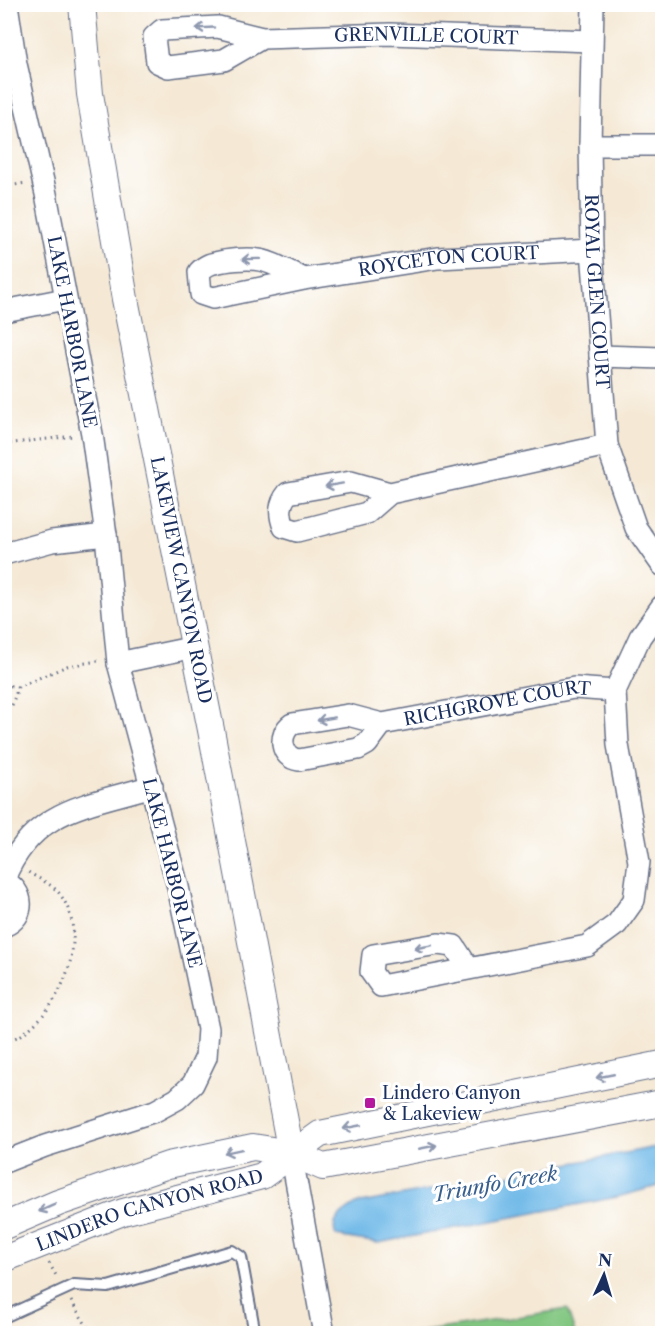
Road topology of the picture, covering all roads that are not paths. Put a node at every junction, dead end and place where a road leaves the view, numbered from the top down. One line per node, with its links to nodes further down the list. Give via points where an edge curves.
1 (7, 4): 6 (street, LAKE HARBOR LANE)
2 (82, 4): 21 (street, LAKEVIEW CANYON ROAD, via 90,94 125,299)
3 (593, 4): 5 (street, ROYAL GLEN COURT)
4 (262, 38): 5 (street, GRENVILLE COURT, via 390,34)
5 (591, 41): 7 (street, ROYAL GLEN COURT)
6 (10, 66): 11 (street, LAKE HARBOR LANE, via 46,194)
7 (590, 145): 8 (street); 9 (street, ROYAL GLEN COURT)
8 (663, 145)
9 (592, 250): 10 (street, ROYCETON COURT, via 438,258); 13 (street, ROYAL GLEN COURT)
10 (304, 279)
11 (65, 299): 12 (street); 17 (street, LAKE HARBOR LANE, via 92,434)
12 (4, 311)
13 (600, 356): 14 (street); 15 (street, ROYAL GLEN COURT)
14 (663, 358)
15 (607, 445): 16 (street); 19 (street, ROYAL GLEN COURT, via 636,528)
16 (390, 494)
17 (106, 535): 18 (street, via 52,541); 22 (street, LAKE HARBOR LANE)
18 (4, 554)
19 (663, 565)
20 (663, 606): 23 (street, via 640,637)
21 (195, 647): 22 (street); 31 (street, LAKEVIEW CANYON ROAD)
22 (118, 663): 25 (street, LAKE HARBOR LANE)
23 (615, 691): 24 (street, RICHGROVE COURT, via 574,688); 28 (street, via 618,745 639,862 634,900 617,924 586,946)
24 (382, 724)
25 (152, 786): 26 (street, via 66,811 42,825 23,842); 32 (street, LAKE HARBOR LANE, via 208,1029 206,1057 193,1084 177,1099 154,1111)
26 (7, 874): 27 (street, via 18,891 21,905 15,919)
27 (4, 926)
28 (469, 969)
29 (663, 1064): 31 (street, LINDERO CANYON ROAD, one-way to 31, via 320,1134)
30 (663, 1103): 31 (street, LINDERO CANYON ROAD, one-way to 30, via 323,1167)
31 (291, 1153): 33 (street, LINDERO CANYON ROAD, one-way to 33, via 253,1147 168,1165); 34 (street, LINDERO CANYON ROAD, via 262,1176 123,1212); 37 (street)
32 (4, 1162)
33 (4, 1226)
34 (4, 1259)
35 (4, 1317): 36 (lane, via 74,1286 108,1287 232,1251 241,1257)
36 (255, 1334)
37 (324, 1334)

